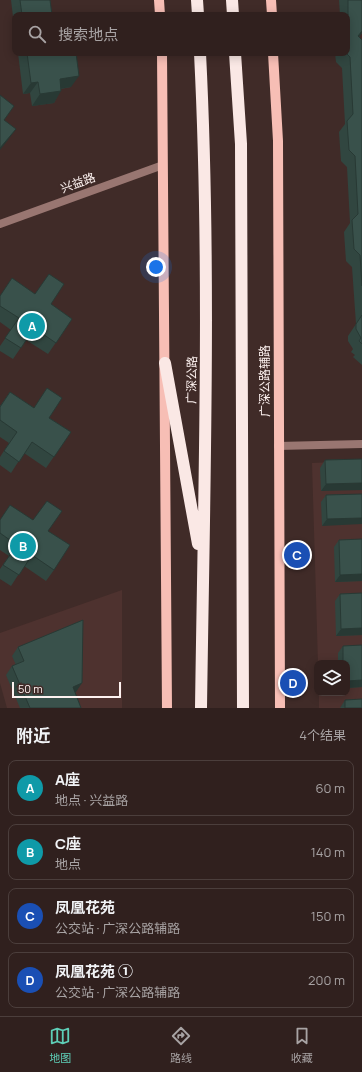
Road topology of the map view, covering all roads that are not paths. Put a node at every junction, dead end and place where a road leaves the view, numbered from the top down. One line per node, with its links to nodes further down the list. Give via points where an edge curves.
1 (159, 0): 5 (main road)
2 (196, 0): 6 (highway)
3 (232, 0): 7 (highway)
4 (271, 0): 8 (main road)
5 (160, 12)
6 (198, 12)
7 (233, 12)
8 (272, 12)
9 (162, 56): 13 (main road)
10 (200, 56): 18 (highway, 广深公路, via 205,146 207,293)
11 (235, 56): 21 (highway, via 241,144)
12 (273, 56): 17 (main road, 广深公路辅路, via 278,141)
13 (163, 165): 14 (street, 兴益路); 15 (main road)
14 (0, 224)
15 (165, 362): 18 (highway); 19 (main road)
16 (362, 444): 17 (street)
17 (278, 446): 22 (main road, 广深公路辅路)
18 (203, 571): 20 (highway, 广深公路)
19 (167, 708)
20 (202, 708)
21 (243, 708)
22 (280, 708)

